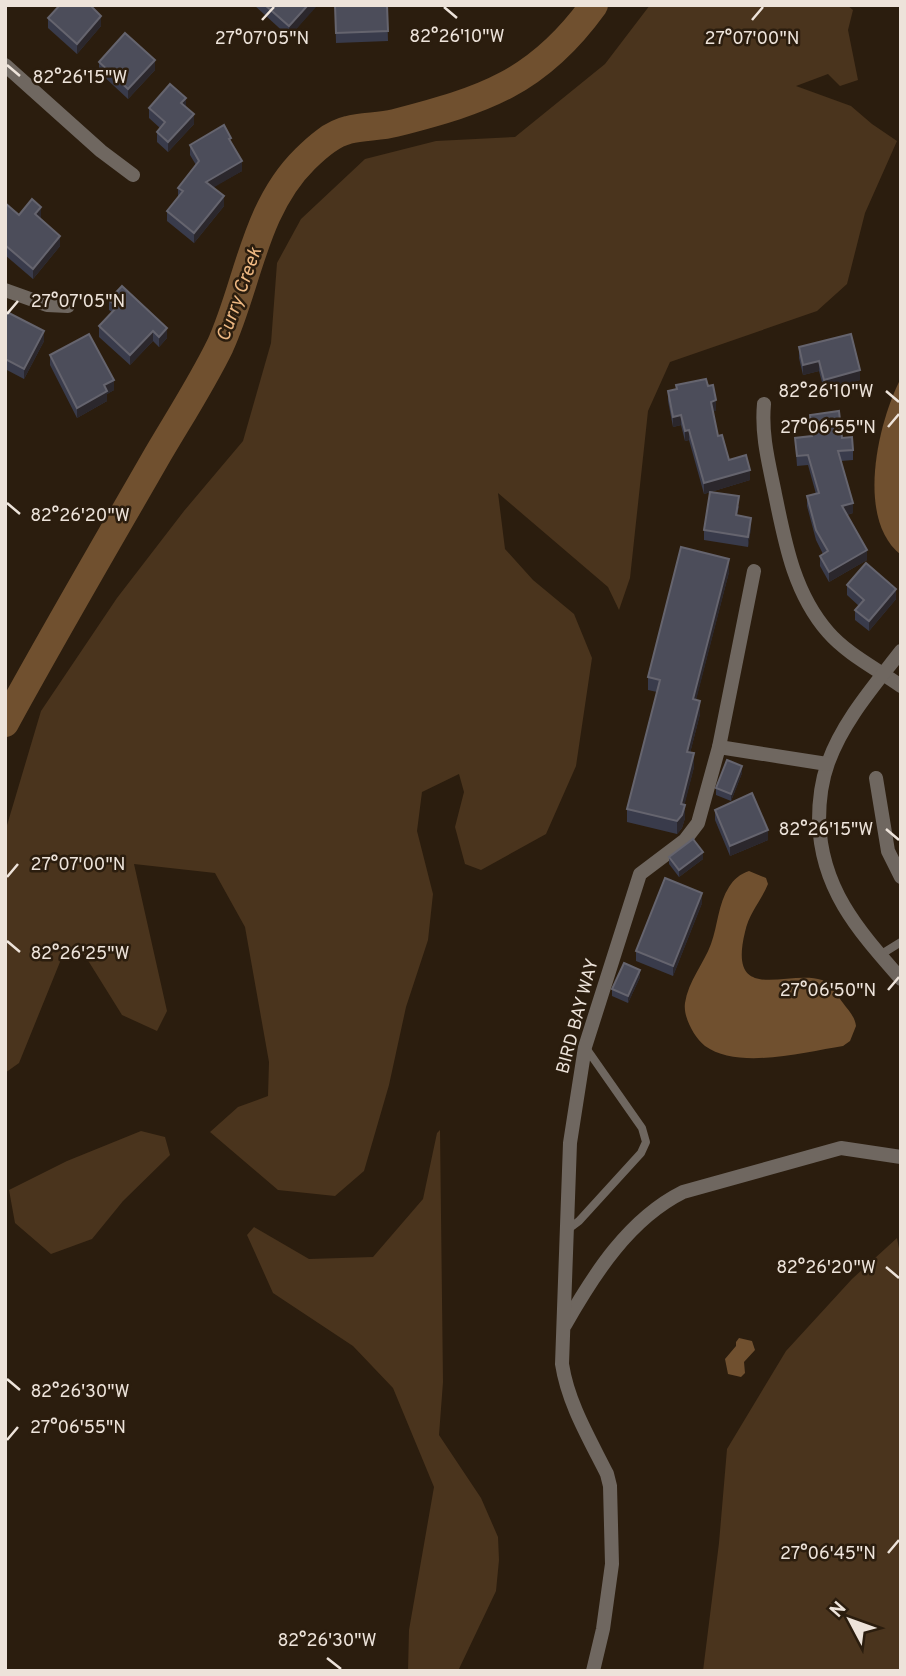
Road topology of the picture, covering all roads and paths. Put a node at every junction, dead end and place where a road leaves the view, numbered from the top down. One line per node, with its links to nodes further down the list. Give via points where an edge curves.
1 (5, 65): 2 (street)
2 (133, 175)
3 (5, 290): 4 (street, via 47,305)
4 (68, 306)
5 (764, 404): 8 (street, via 764,438 797,581 832,637)
6 (754, 571): 10 (street, BIRD BAY WAY)
7 (901, 651): 8 (street)
8 (883, 674): 9 (street); 11 (street, via 848,723)
9 (901, 686)
10 (719, 747): 11 (street); 17 (street, BIRD BAY WAY, via 695,829 640,874)
11 (827, 764): 15 (street, via 819,809 826,869 850,917)
12 (876, 778): 13 (street, via 888,851)
13 (901, 877)
14 (901, 942): 15 (lane)
15 (880, 955): 16 (street)
16 (901, 979)
17 (585, 1047): 19 (street, BIRD BAY WAY, via 570,1143); 19 (lane, via 642,1128 646,1142 632,1163)
18 (901, 1157): 20 (street, BIRD BAY WAY, via 841,1147 667,1200 609,1256)
19 (567, 1230): 20 (street, BIRD BAY WAY)
20 (564, 1328): 21 (street, BIRD BAY WAY, via 565,1383 610,1486 612,1564)
21 (593, 1671)

